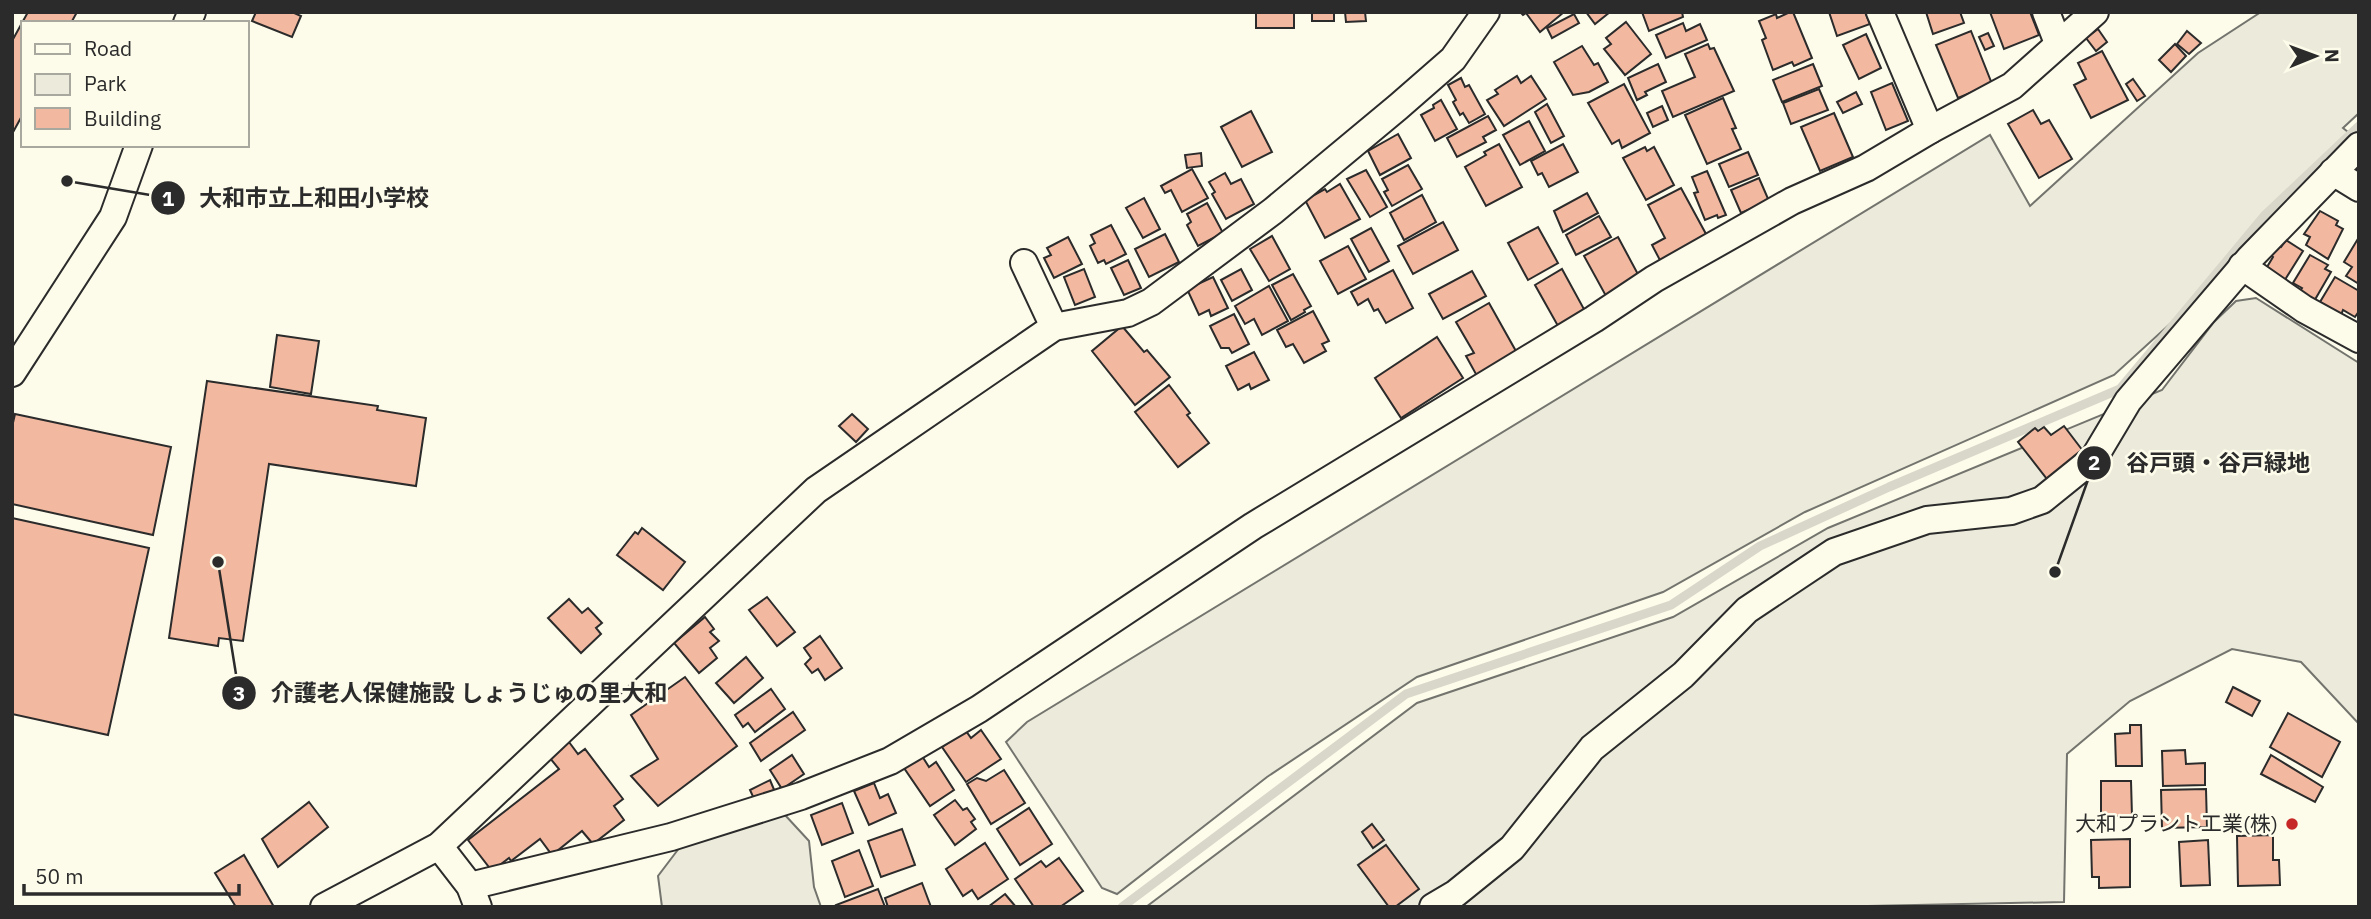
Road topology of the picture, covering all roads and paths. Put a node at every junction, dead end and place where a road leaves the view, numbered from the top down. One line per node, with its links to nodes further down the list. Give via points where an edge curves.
1 (1486, 12): 13 (street, via 1453,59 1398,107 1273,211 1152,302 1128,313)
2 (1880, 12): 6 (street)
3 (2046, 12): 5 (street)
4 (2095, 12): 5 (street)
5 (2059, 43): 6 (street, via 2012,86)
6 (1930, 130): 17 (street, via 1654,279 1253,526 979,709 890,761 801,796)
7 (2359, 146): 9 (street)
8 (138, 147): 15 (street, via 113,217)
9 (2333, 172): 10 (street); 12 (street)
10 (2359, 188)
11 (1024, 263): 13 (street)
12 (2242, 266): 14 (street, via 2304,309); 19 (street, via 2128,401 2094,458 2042,500 2011,511 1927,520 1823,559 1747,610 1682,675 1592,748 1512,848)
13 (1054, 327): 16 (street, via 816,490)
14 (2359, 339)
15 (12, 373)
16 (439, 846): 17 (street); 18 (street)
17 (474, 896)
18 (324, 907)
19 (1433, 907)

